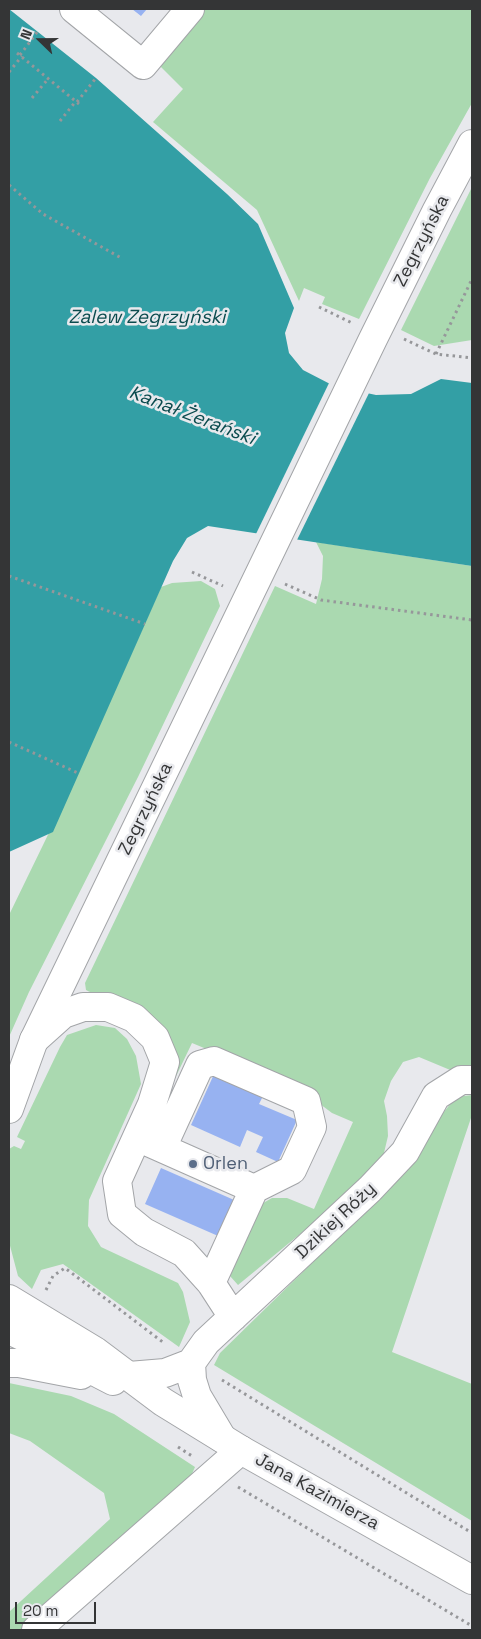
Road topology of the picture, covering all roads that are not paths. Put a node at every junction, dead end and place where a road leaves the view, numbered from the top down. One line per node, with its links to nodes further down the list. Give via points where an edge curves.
1 (74, 9): 2 (main road, via 142,65)
2 (190, 9)
3 (472, 144): 4 (main road, Zegrzyńska, via 376,333 268,579)
4 (34, 1040): 5 (main road, Zegrzyńska); 7 (main road, Zegrzyńska); 8 (main road, via 63,1014 83,1007 108,1007 134,1018 155,1038 165,1062 152,1104)
5 (9, 1071)
6 (472, 1080): 13 (main road, Dzikiej Róży, via 461,1080 436,1096 405,1152)
7 (9, 1109)
8 (137, 1137): 9 (main road); 11 (main road, via 117,1181 122,1214 144,1232 184,1253)
9 (162, 1148): 10 (main road); 10 (main road, via 200,1065 214,1061 306,1100 312,1127 292,1170)
10 (254, 1189): 11 (main road)
11 (211, 1283): 13 (main road)
12 (9, 1299): 17 (main road, Jana Kazimierza, via 77,1338)
13 (233, 1318): 16 (main road, Dzikiej Róży, via 206,1342)
14 (9, 1330): 17 (main road, Jana Kazimierza, via 84,1366)
15 (9, 1363): 17 (main road)
16 (191, 1363): 17 (main road, via 165,1373); 18 (main road, via 197,1396)
17 (123, 1380): 18 (main road, Jana Kazimierza)
18 (232, 1444): 19 (main road, Jana Kazimierza); 20 (main road, via 214,1472)
19 (472, 1580)
20 (36, 1630)

